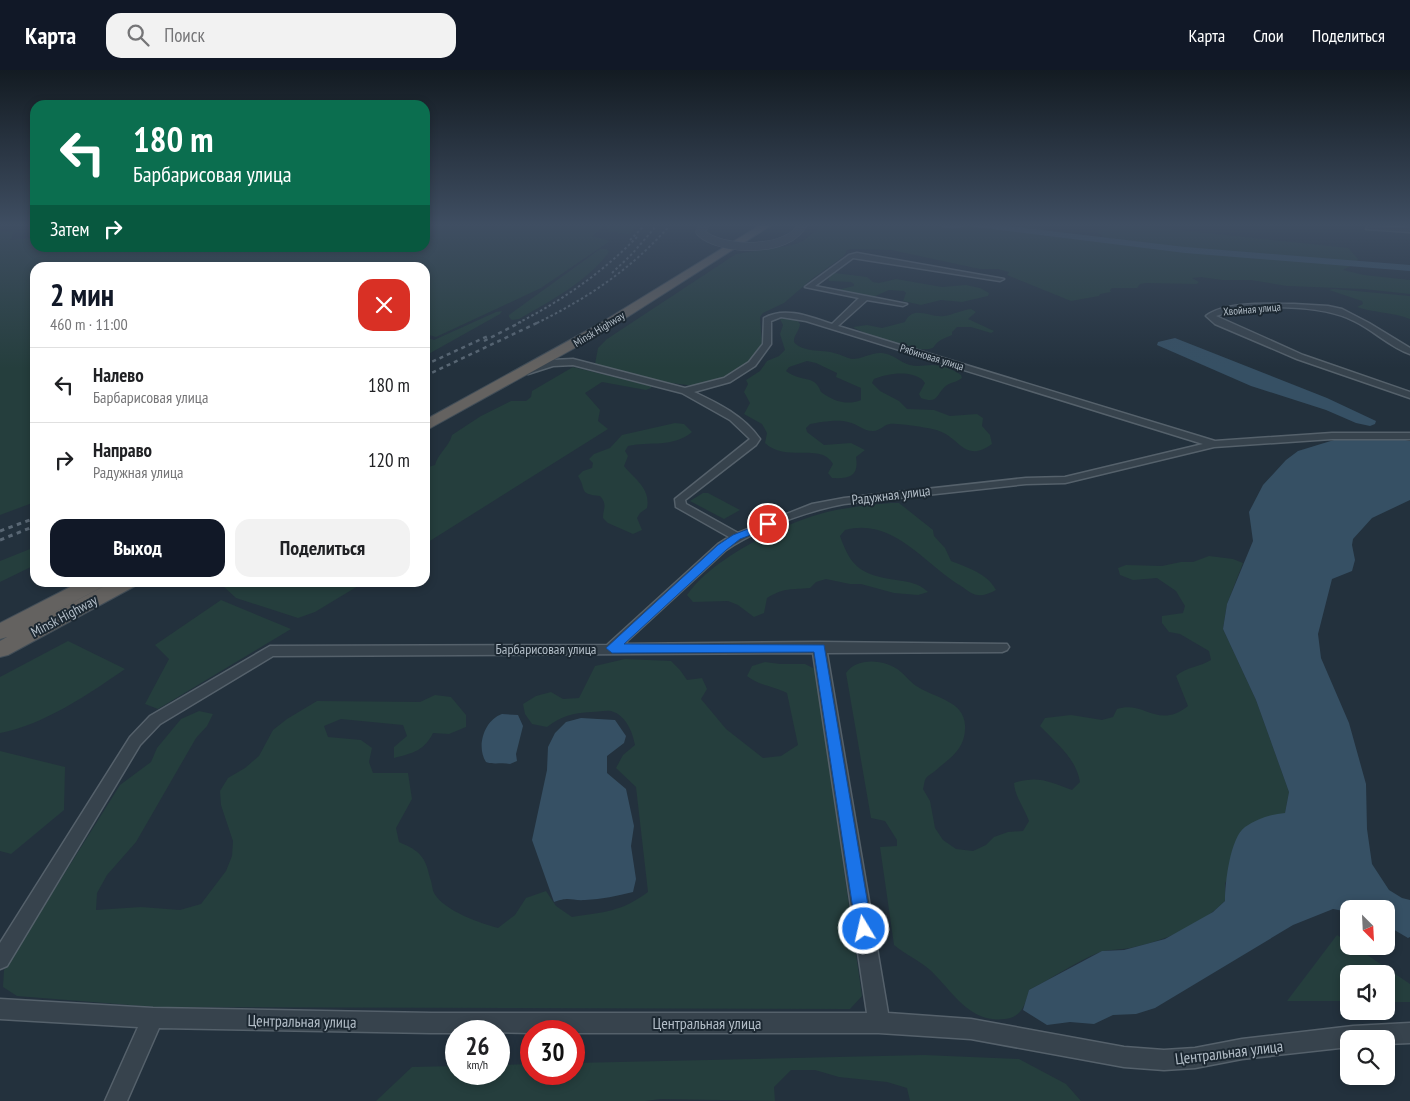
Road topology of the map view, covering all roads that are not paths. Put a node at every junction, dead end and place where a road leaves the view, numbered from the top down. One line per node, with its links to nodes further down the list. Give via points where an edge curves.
1 (674, 272): 15 (highway, Minsk Highway)
2 (690, 272): 9 (highway, Minsk Highway)
3 (830, 272): 6 (street, via 809,287)
4 (963, 272): 5 (street)
5 (1000, 278)
6 (864, 298): 7 (street); 8 (street)
7 (903, 304)
8 (833, 327): 13 (street, Рябиновая улица, via 789,315 774,315 767,320 767,344 752,364 727,380); 18 (street, Рябиновая улица)
9 (582, 339): 11 (street, via 572,350 572,355); 12 (highway, Minsk Highway)
10 (1410, 351): 14 (street, Хвойная улица, via 1346,314 1326,308 1263,307 1224,311 1210,316 1277,348)
11 (586, 364): 12 (street, via 560,362); 13 (street)
12 (521, 374): 16 (highway, Minsk Highway)
13 (685, 391): 19 (street, via 725,413 745,427 755,439 680,499 680,505 688,511)
14 (1410, 395)
15 (430, 411)
16 (430, 423)
17 (1410, 436): 18 (street, via 1332,436)
18 (1214, 444): 19 (street, Радужная улица, via 1065,480 937,490 816,506)
19 (737, 537): 24 (street, Радужная улица)
20 (87, 587): 22 (highway, Minsk Highway)
21 (119, 587): 26 (highway, Minsk Highway)
22 (0, 632)
23 (1002, 647): 25 (street, Барбарисовая улица)
24 (612, 648): 25 (street, Барбарисовая улица); 27 (street, Барбарисовая улица, via 270,650 145,729)
25 (819, 648): 30 (street)
26 (0, 650)
27 (0, 960)
28 (0, 1009): 29 (street, Центральная улица)
29 (153, 1018): 30 (street, Центральная улица, via 431,1023); 32 (street)
30 (879, 1023): 31 (street, Центральная улица, via 971,1029 1124,1057 1164,1060 1353,1036)
31 (1410, 1033)
32 (116, 1101)

